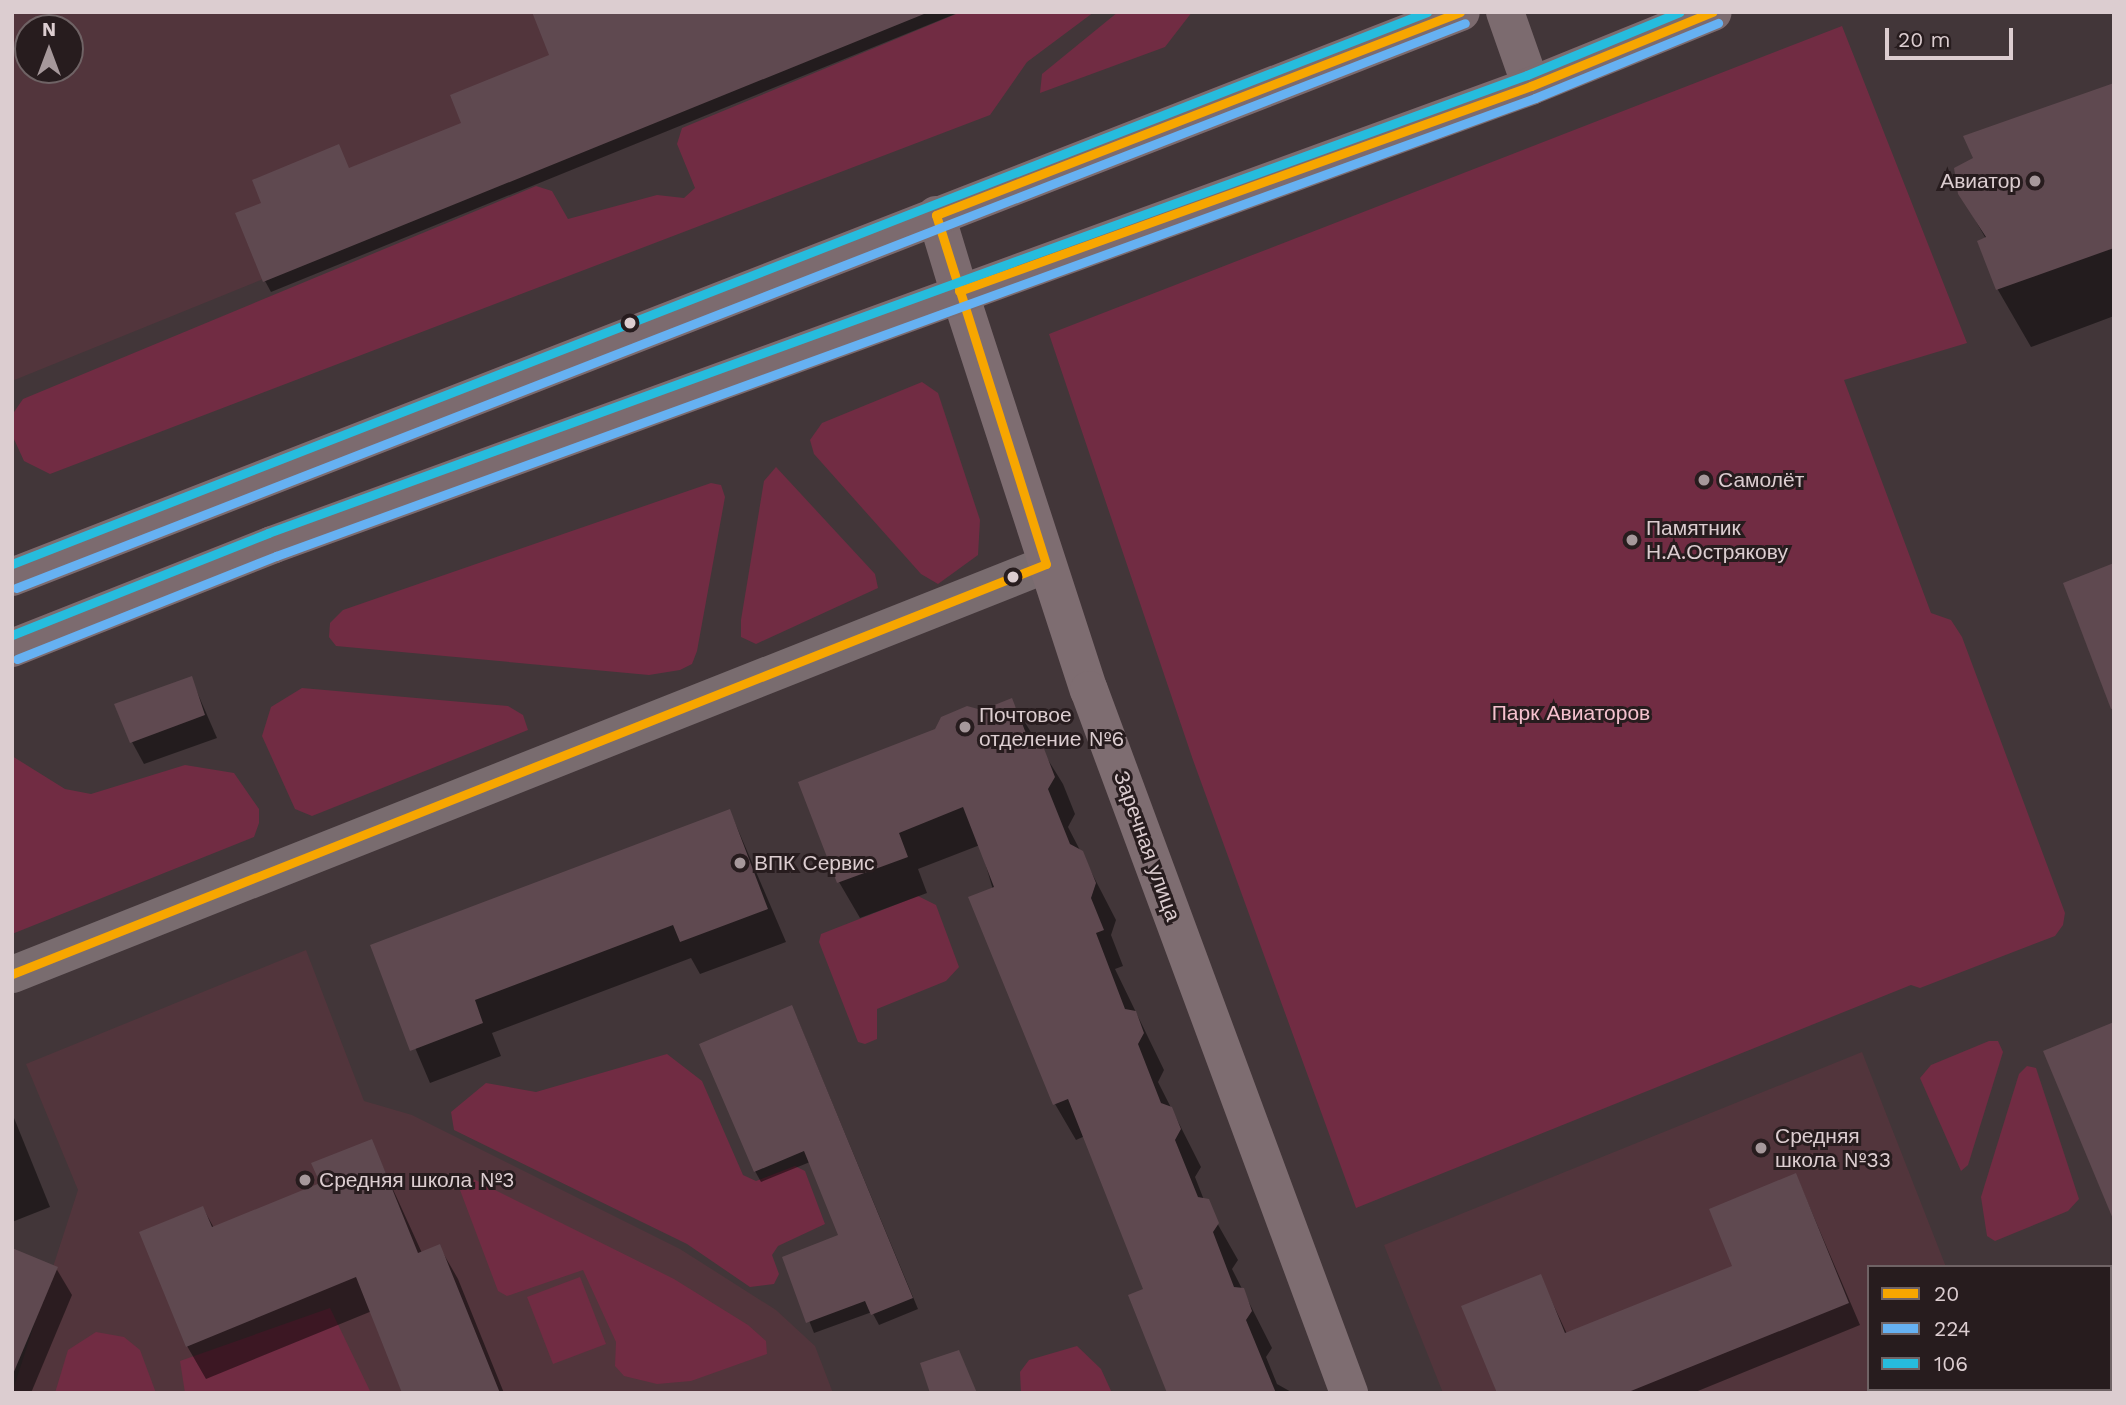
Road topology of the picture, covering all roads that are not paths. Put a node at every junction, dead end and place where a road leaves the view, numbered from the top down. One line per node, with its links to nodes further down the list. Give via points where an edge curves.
1 (1461, 12): 5 (main road)
2 (1505, 12): 4 (main road)
3 (1713, 12): 4 (main road)
4 (1531, 86): 6 (main road)
5 (936, 215): 6 (main road, Заречная улица); 8 (main road)
6 (959, 291): 7 (street, Заречная улица); 9 (main road, via 722,384 272,545)
7 (1046, 564): 10 (street); 11 (street, Заречная улица)
8 (12, 577)
9 (12, 648)
10 (12, 974)
11 (1349, 1393)

